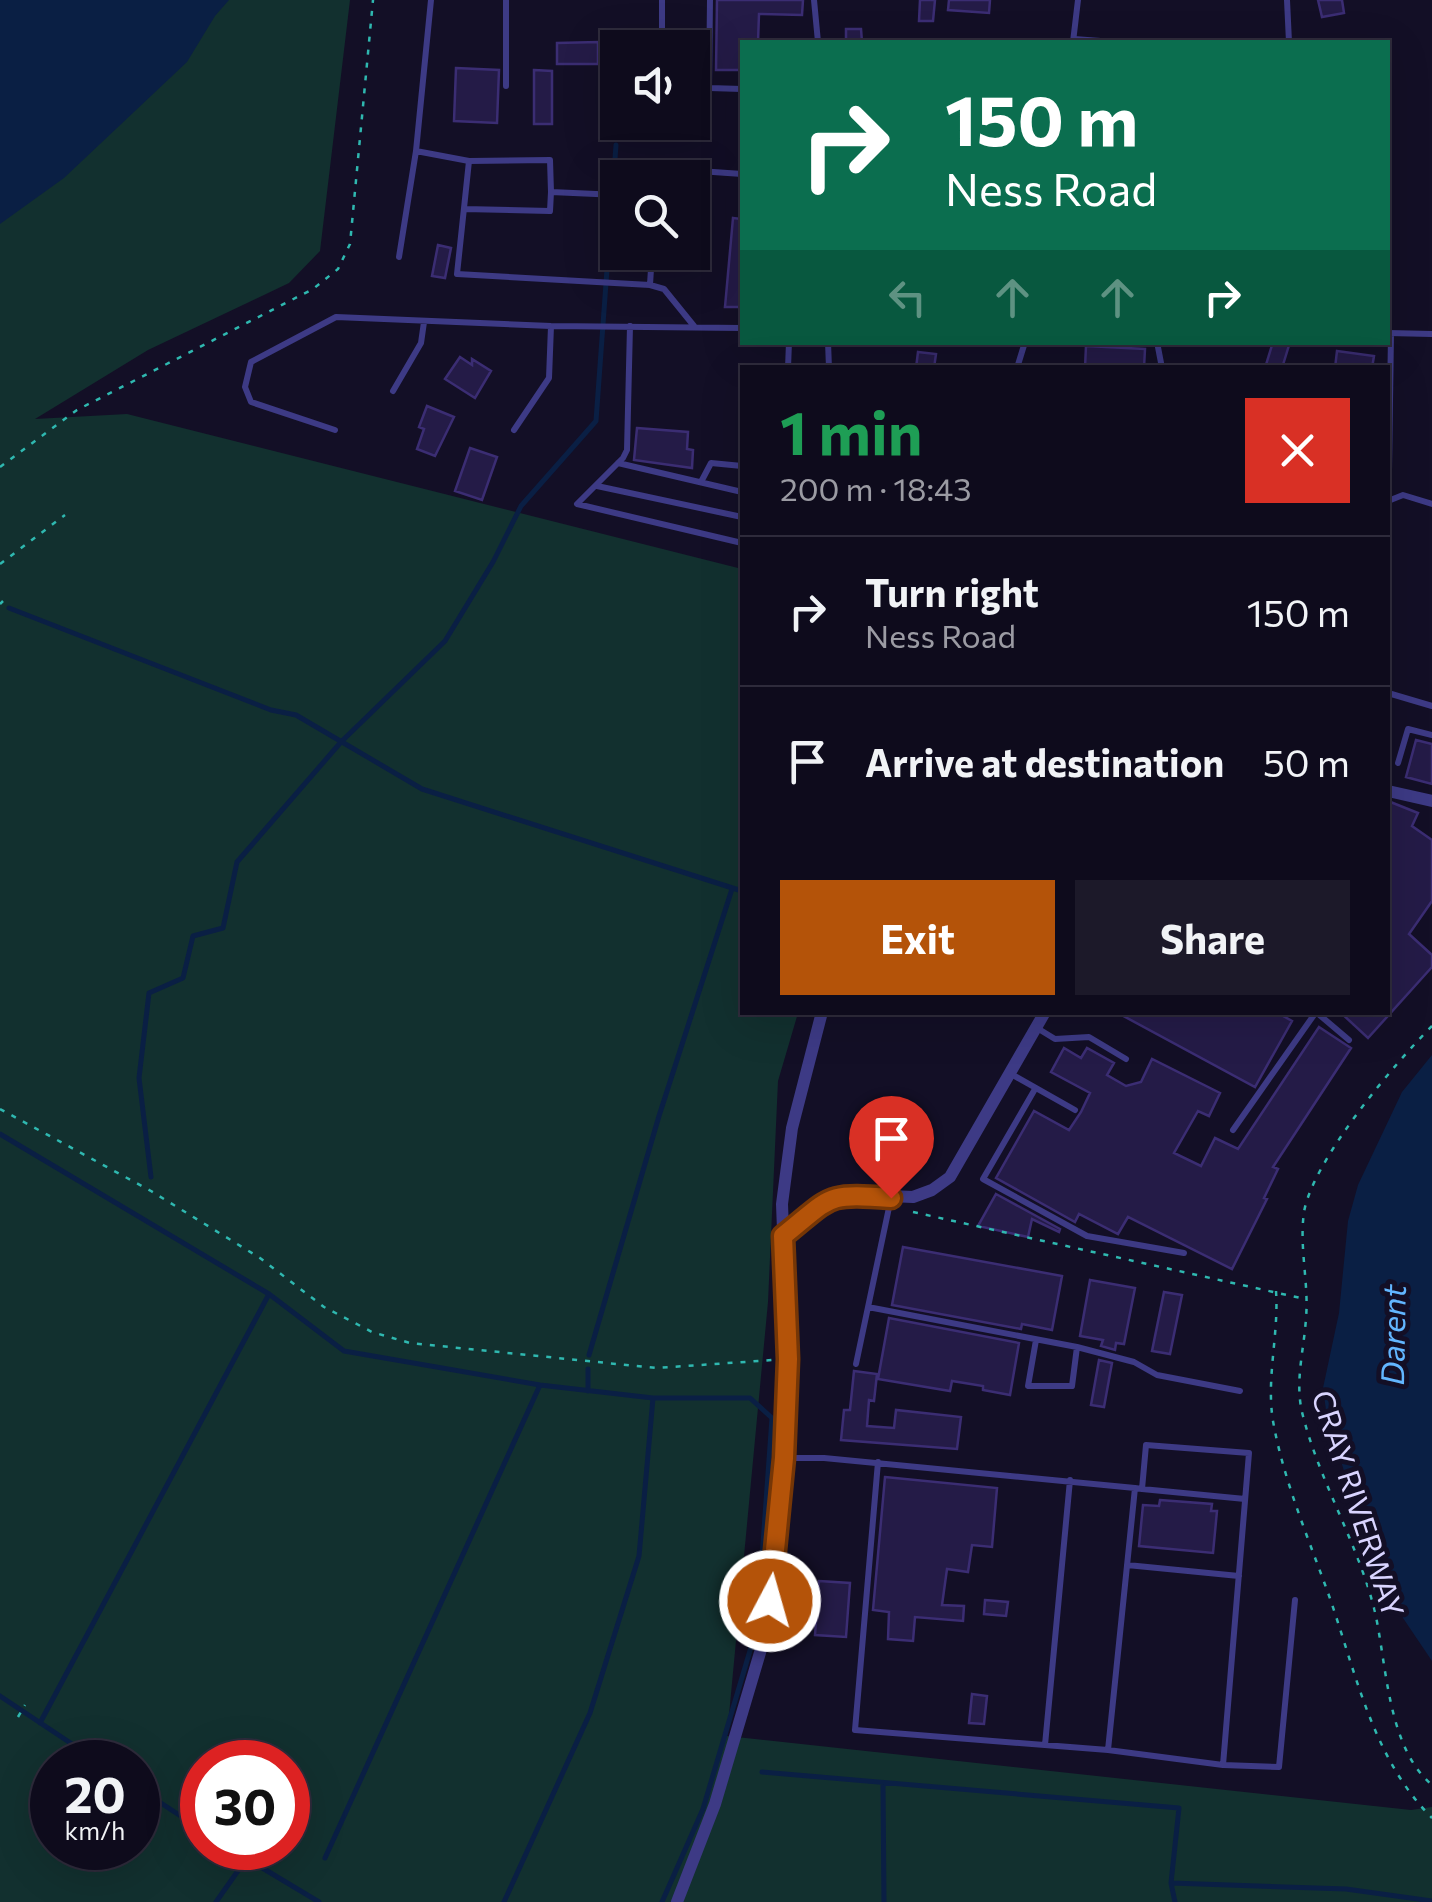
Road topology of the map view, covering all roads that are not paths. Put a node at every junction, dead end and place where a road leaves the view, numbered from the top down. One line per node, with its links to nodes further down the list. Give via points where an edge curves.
1 (431, 0): 14 (lane)
2 (506, 0): 12 (lane)
3 (662, 0): 8 (lane)
4 (710, 0): 13 (lane, via 709,88)
5 (814, 0): 9 (lane)
6 (1078, 0): 10 (lane)
7 (1286, 0): 11 (lane)
8 (662, 30)
9 (818, 40)
10 (1073, 40)
11 (1289, 40)
12 (506, 86)
13 (740, 88)
14 (416, 150): 15 (lane); 21 (lane)
15 (469, 161): 18 (lane, via 550,160); 20 (lane)
16 (710, 173): 17 (lane)
17 (740, 174)
18 (552, 192): 19 (lane); 20 (lane, via 550,210)
19 (600, 194)
20 (464, 209): 23 (lane, via 457,274)
21 (399, 257)
22 (651, 270): 23 (lane)
23 (650, 286): 27 (lane, via 664,288)
24 (424, 322): 25 (lane); 31 (lane, via 421,343); 32 (lane, via 336,317 251,362 245,387 251,402)
25 (551, 326): 26 (lane); 33 (lane, via 549,378)
26 (630, 326): 27 (lane); 34 (lane, via 626,450)
27 (695, 326): 28 (lane)
28 (740, 328)
29 (1390, 333): 30 (lane)
30 (1432, 334)
31 (393, 391)
32 (336, 430)
33 (514, 430)
34 (618, 463): 36 (lane); 37 (lane)
35 (740, 466): 36 (lane, via 711,463)
36 (700, 482): 38 (lane)
37 (596, 485): 41 (lane); 42 (lane, via 577,504)
38 (740, 492)
39 (1390, 500): 40 (lane, via 1403,495)
40 (1432, 504)
41 (740, 517)
42 (740, 543)
43 (1390, 694): 44 (lane)
44 (1432, 706)
45 (1432, 735): 46 (lane, via 1408,729)
46 (1398, 763)
47 (1390, 791): 48 (street)
48 (1432, 800)
49 (821, 1015): 61 (street, via 792,1128)
50 (1043, 1015): 53 (street)
51 (1314, 1015): 59 (lane)
52 (1320, 1015): 54 (lane)
53 (1036, 1027): 55 (lane, via 1055,1039 1089,1037); 56 (street)
54 (1349, 1040)
55 (1126, 1059)
56 (1010, 1074): 57 (lane); 60 (street, via 950,1177 913,1198)
57 (1036, 1089): 58 (lane); 62 (lane, via 983,1179 1086,1236)
58 (1074, 1110)
59 (1233, 1130)
60 (891, 1198): 61 (street, via 832,1197); 63 (lane)
61 (783, 1236): 68 (street)
62 (1184, 1254)
63 (868, 1307): 64 (lane); 66 (lane)
64 (1036, 1340): 65 (lane); 65 (lane, via 1028,1386 1072,1386)
65 (1077, 1347): 67 (lane, via 1156,1375)
66 (856, 1364)
67 (1240, 1391)
68 (784, 1458): 69 (lane); 79 (street, via 766,1629 715,1804)
69 (878, 1462): 70 (lane); 76 (lane, via 855,1730)
70 (1070, 1480): 71 (lane); 76 (lane)
71 (1138, 1488): 72 (lane); 72 (lane, via 1146,1445 1249,1453); 73 (lane)
72 (1245, 1499): 74 (lane)
73 (1127, 1564): 74 (lane); 77 (lane)
74 (1239, 1576): 78 (lane)
75 (1295, 1600): 78 (lane, via 1279,1767)
76 (1045, 1745): 77 (lane)
77 (1108, 1750): 78 (lane)
78 (1223, 1764)
79 (677, 1902)

